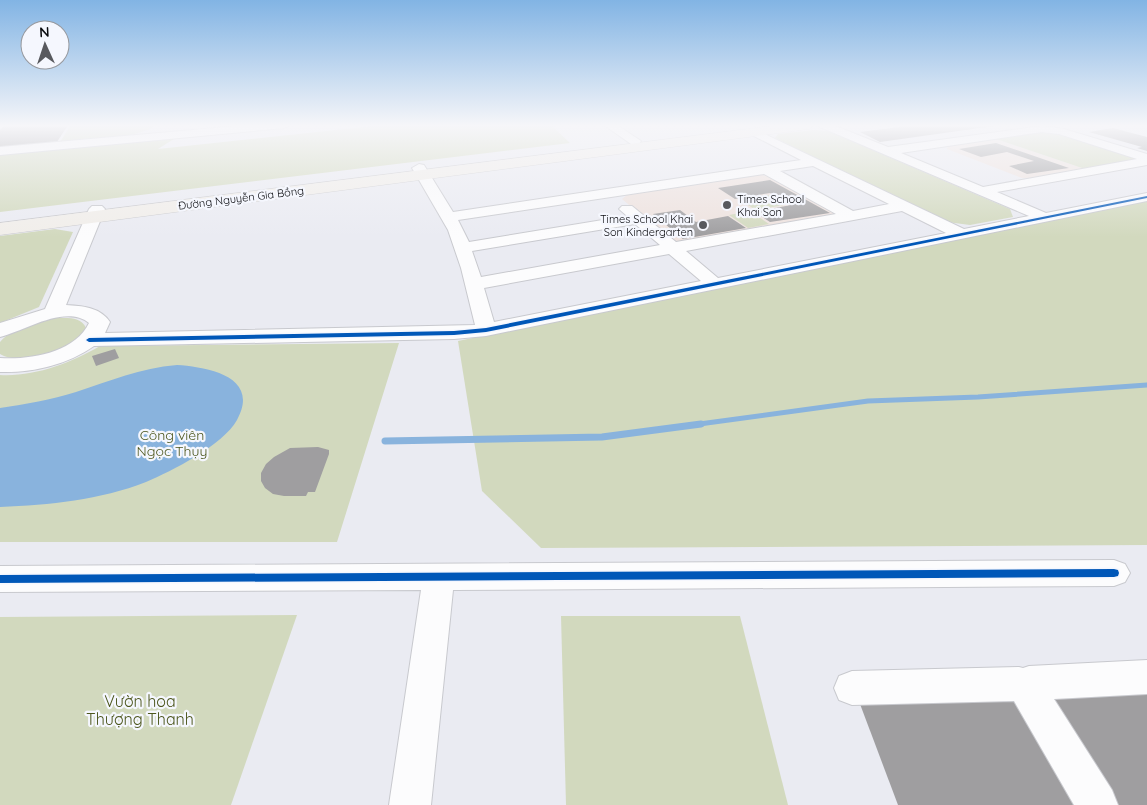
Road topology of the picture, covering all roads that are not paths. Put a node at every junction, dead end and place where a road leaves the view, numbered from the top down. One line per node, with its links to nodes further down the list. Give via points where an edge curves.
1 (509, 163): 8 (main road, Đường Nguyễn Gia Bồng)
2 (511, 163): 8 (main road, Đường Nguyễn Gia Bồng)
3 (813, 163): 7 (street)
4 (817, 163): 12 (street)
5 (914, 163): 9 (street)
6 (1129, 163): 9 (street)
7 (767, 170): 10 (street); 14 (street)
8 (425, 177): 13 (main road, Đường Nguyễn Gia Bồng); 13 (main road, Đường Nguyễn Gia Bồng); 15 (street)
9 (982, 191): 16 (street)
10 (608, 194): 15 (street); 17 (street)
11 (1147, 197): 16 (street)
12 (904, 206): 14 (street); 20 (street)
13 (95, 213): 18 (main road, Đường Nguyễn Gia Bồng); 19 (main road, Đường Nguyễn Gia Bồng); 25 (street)
14 (850, 215): 22 (street)
15 (450, 218): 21 (street)
16 (1046, 218): 20 (street)
17 (639, 219): 21 (street); 22 (street)
18 (0, 221)
19 (0, 230)
20 (963, 235): 24 (street)
21 (464, 248): 23 (street)
22 (672, 248): 23 (street); 24 (street)
23 (474, 284): 26 (street)
24 (716, 285): 26 (street)
25 (53, 313): 27 (street); 28 (street, via 71,311 95,316 100,322 98,330)
26 (486, 330): 28 (street)
27 (0, 331)
28 (89, 340): 29 (street, via 42,361)
29 (0, 365)
30 (1114, 573): 31 (street)
31 (439, 576): 32 (street); 36 (street)
32 (0, 578)
33 (1147, 677): 35 (street, via 1029,683)
34 (852, 688): 35 (street, via 1018,684)
35 (1028, 690): 37 (street)
36 (410, 805)
37 (1097, 805)

